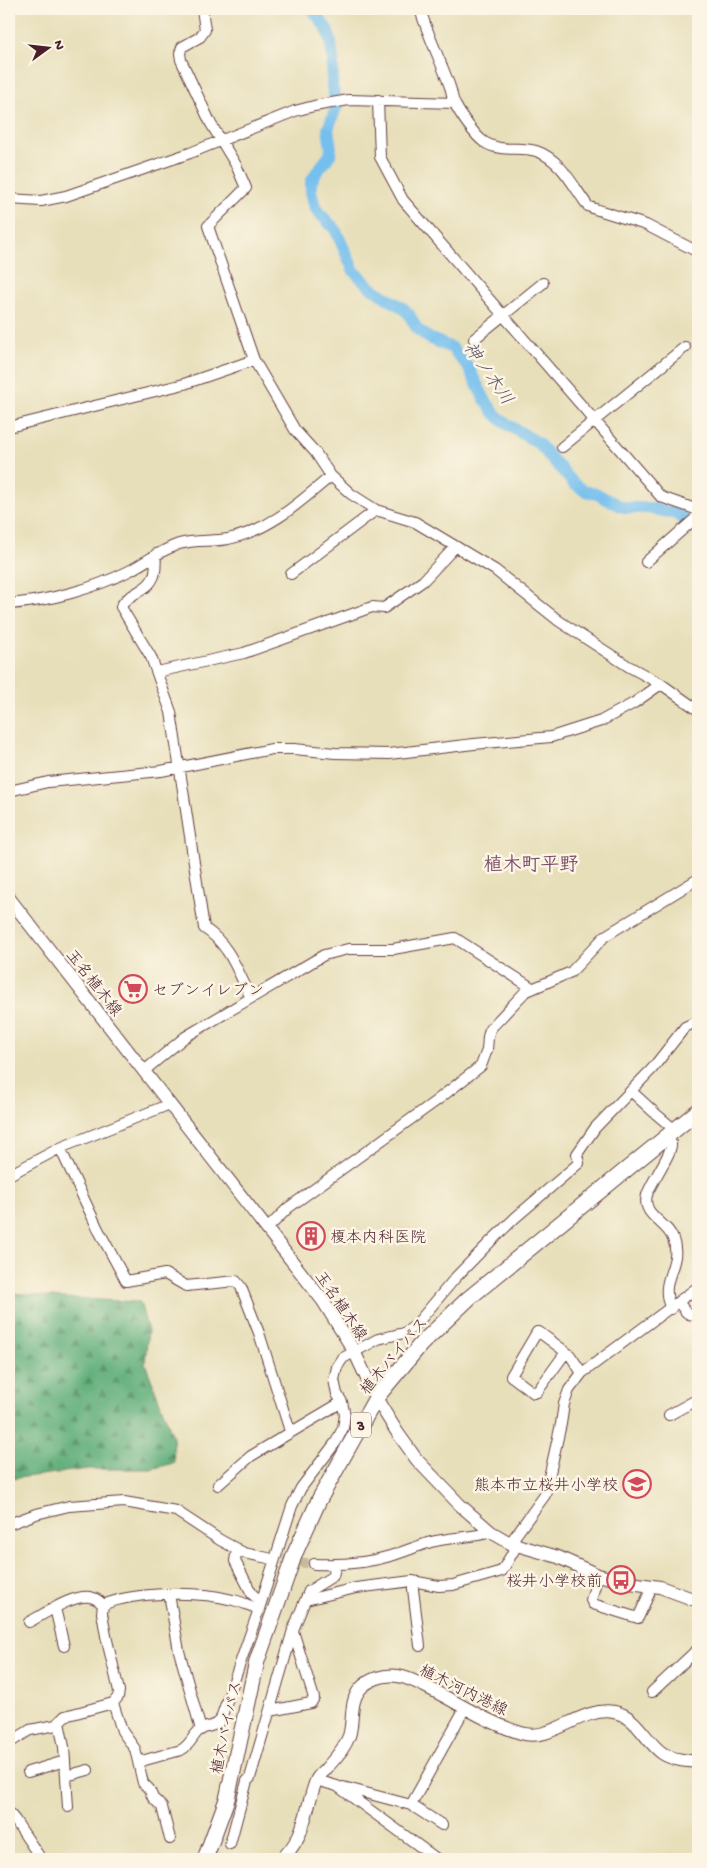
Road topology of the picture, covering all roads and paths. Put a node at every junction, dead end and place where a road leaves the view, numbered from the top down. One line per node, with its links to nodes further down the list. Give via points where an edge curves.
1 (202, 9): 5 (street, via 205,30 200,37 182,47 180,53)
2 (420, 9): 4 (street)
3 (378, 100): 4 (street); 5 (street, via 341,101 295,112); 9 (street, via 380,157 403,200)
4 (455, 103): 7 (street, via 484,142 502,150 535,151 555,161 588,206 646,225)
5 (219, 140): 6 (street, via 156,166 66,196 41,201); 12 (street, via 236,165 246,188 208,226)
6 (9, 199)
7 (698, 252)
8 (543, 284): 9 (street)
9 (503, 315): 10 (street); 13 (street)
10 (474, 339)
11 (685, 347): 13 (street)
12 (254, 360): 14 (street, via 184,384); 16 (street, via 295,430)
13 (594, 421): 15 (street); 18 (street, via 661,497)
14 (9, 427)
15 (562, 447)
16 (331, 476): 17 (street); 21 (street, via 289,512 250,533 214,542 180,544)
17 (376, 510): 20 (street, via 414,522); 23 (street)
18 (698, 510)
19 (698, 516): 22 (street)
20 (455, 547): 25 (street, via 423,582 384,608 372,607 244,653); 26 (street, via 494,570 589,641)
21 (156, 554): 24 (street, via 129,571 78,591 34,602); 25 (street, via 154,578 124,601 121,607)
22 (646, 562)
23 (291, 574)
24 (9, 604)
25 (157, 672): 28 (street, via 171,712)
26 (661, 684): 27 (street); 28 (street, via 602,722 551,737 389,754 272,749)
27 (698, 710)
28 (179, 768): 29 (street, via 48,782); 33 (street, via 204,928 225,946)
29 (9, 791)
30 (698, 879): 32 (street, via 605,936 571,972)
31 (9, 898): 35 (main road, 玉名植木線)
32 (532, 988): 33 (street, via 454,938 393,949 348,949 324,955); 42 (street, via 524,992 490,1028 481,1066 288,1208)
33 (251, 998): 35 (street, via 185,1037)
34 (698, 1021): 36 (street, via 685,1027)
35 (144, 1071): 37 (main road, 玉名植木線)
36 (632, 1092): 39 (street); 46 (street, via 595,1128 577,1154 579,1163 491,1240 415,1326)
37 (170, 1104): 40 (street); 42 (main road, 玉名植木線)
38 (698, 1111): 39 (highway, 植木バイパス / 3)
39 (671, 1133): 44 (street, via 670,1151 646,1198 651,1215 673,1237 677,1253 665,1289 666,1299); 49 (highway, 植木バイパス / 3, via 469,1298 421,1344)
40 (60, 1148): 41 (street); 53 (street, via 126,1281 164,1274 186,1286 236,1281 241,1287)
41 (9, 1175)
42 (267, 1229): 46 (main road, 玉名植木線, via 324,1301)
43 (698, 1287): 44 (street)
44 (674, 1306): 45 (street, via 694,1316); 48 (street)
45 (698, 1314)
46 (354, 1351): 49 (main road, 玉名植木線); 51 (street, via 337,1367 334,1380)
47 (566, 1352): 47 (street, via 537,1332 511,1376 537,1392); 48 (street)
48 (582, 1372): 57 (street, via 569,1390 564,1404 545,1496)
49 (376, 1398): 56 (main road, 玉名植木線, via 417,1460 460,1506); 98 (highway, 植木バイパス / 3, via 319,1500 295,1553 257,1662 227,1799)
50 (698, 1399): 52 (street)
51 (342, 1402): 53 (street); 69 (street, via 343,1428 292,1506)
52 (670, 1415)
53 (290, 1431): 54 (street, via 251,1456)
54 (218, 1485)
55 (9, 1524): 58 (street, via 69,1506 124,1502 176,1511)
56 (491, 1532): 57 (main road, 玉名植木線); 61 (street, via 431,1542 388,1557)
57 (514, 1544): 62 (main road, 玉名植木線, via 558,1557); 63 (street, via 502,1571 453,1585)
58 (237, 1549): 59 (street); 69 (street, via 235,1561)
59 (268, 1558)
60 (314, 1564): 61 (street)
61 (336, 1564): 66 (street, via 333,1576 313,1587)
62 (598, 1575): 65 (street, via 591,1600 593,1604 638,1618); 67 (main road, 玉名植木線, via 660,1587)
63 (412, 1581): 66 (street, via 356,1588); 74 (street)
64 (169, 1594): 68 (street, via 140,1596); 69 (street, via 218,1597); 81 (street, via 179,1651)
65 (648, 1594)
66 (306, 1600): 72 (street)
67 (698, 1601)
68 (103, 1605): 70 (street, via 91,1597 83,1597); 77 (street, via 106,1636 119,1691)
69 (260, 1605): 81 (street, via 220,1721)
70 (55, 1608): 71 (street); 73 (street)
71 (29, 1622)
72 (293, 1630): 79 (street); 79 (street, via 314,1698 312,1703)
73 (64, 1646)
74 (420, 1646)
75 (698, 1649): 76 (street)
76 (652, 1692)
77 (112, 1703): 80 (street, via 65,1716); 84 (street)
78 (465, 1708): 85 (main road, 植木河内港線, via 522,1734 533,1735 594,1712 614,1712 627,1716 664,1754); 89 (main road, 植木河内港線, via 398,1676 384,1676 368,1682 354,1700 350,1735 343,1749); 91 (street)
79 (270, 1711): 96 (street)
80 (59, 1722): 82 (street, via 30,1730); 83 (street)
81 (201, 1730): 84 (street, via 187,1746)
82 (9, 1743)
83 (65, 1761): 87 (street); 88 (street)
84 (138, 1762): 95 (street, via 143,1783 162,1807)
85 (698, 1762)
86 (88, 1770): 88 (street)
87 (28, 1772)
88 (66, 1776): 92 (street)
89 (316, 1780): 90 (street); 99 (main road, 植木河内港線, via 298,1838)
90 (337, 1786): 91 (street); 100 (street)
91 (412, 1805): 94 (street)
92 (68, 1807)
93 (9, 1814): 97 (street)
94 (442, 1825)
95 (170, 1839)
96 (230, 1844)
97 (41, 1859)
98 (205, 1859)
99 (281, 1859)
100 (437, 1859)

